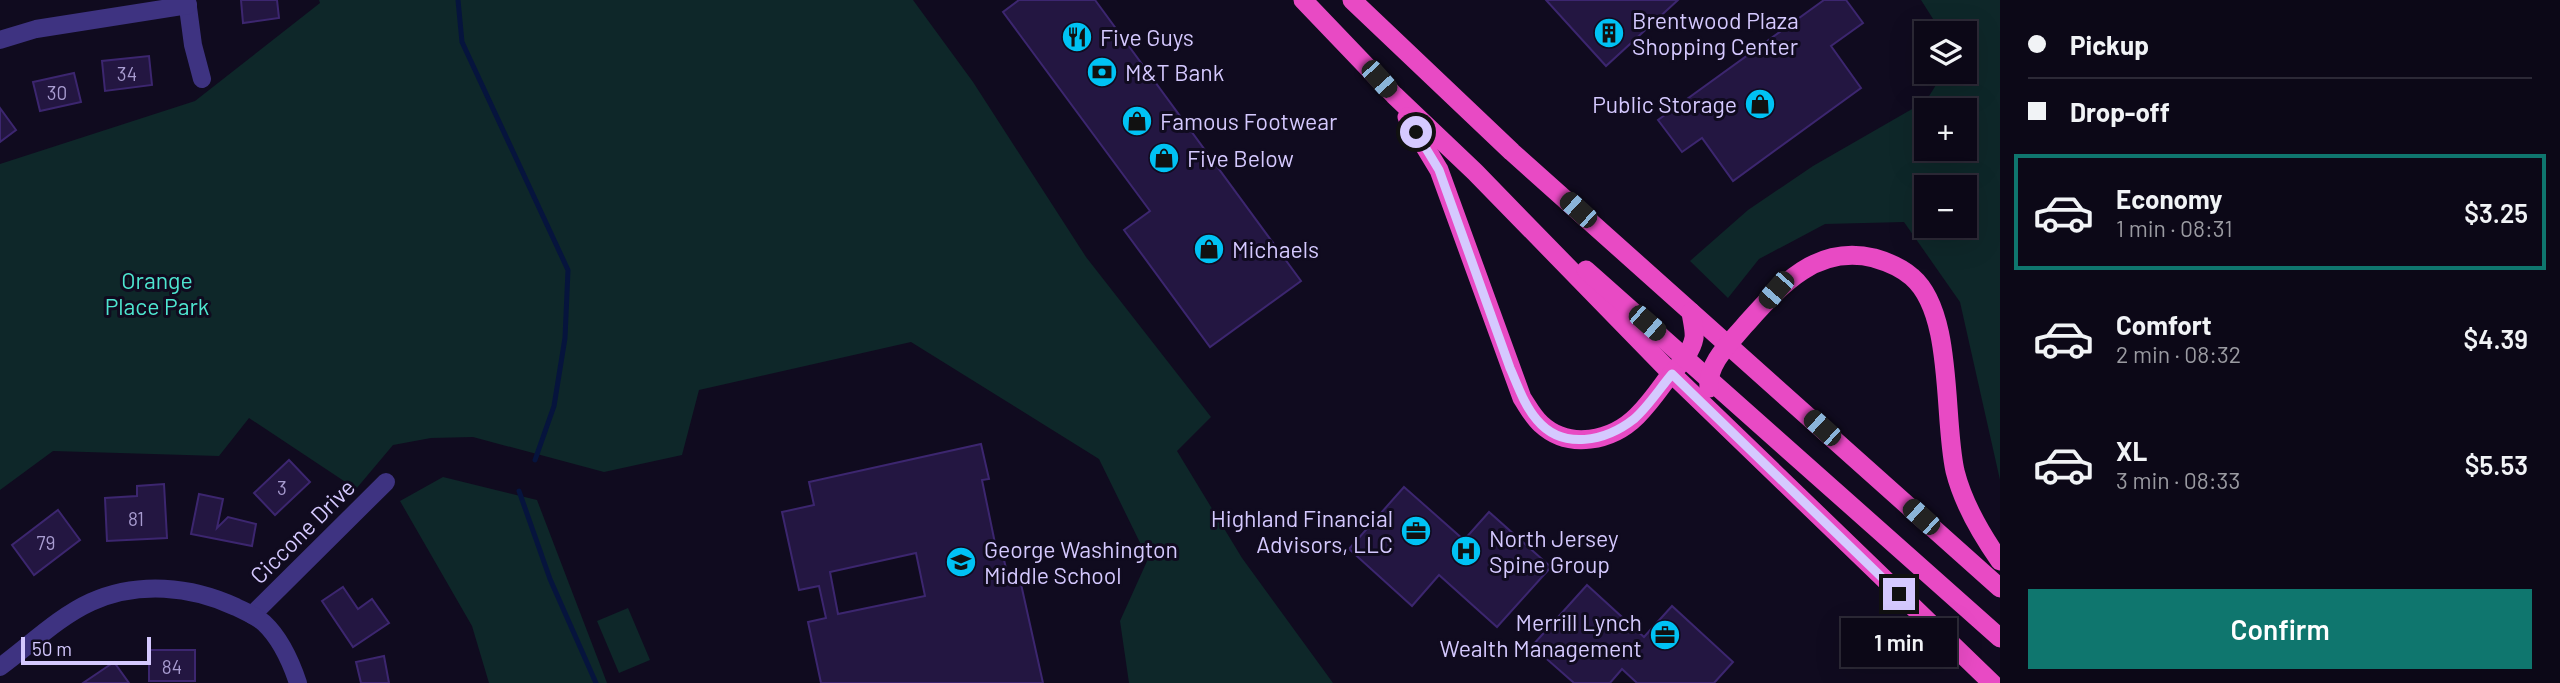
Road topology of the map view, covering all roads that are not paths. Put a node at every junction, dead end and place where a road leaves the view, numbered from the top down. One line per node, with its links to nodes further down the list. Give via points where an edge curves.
1 (1303, 0): 6 (highway)
2 (1352, 0): 8 (highway, via 1465,109)
3 (187, 3): 4 (street, via 36,29); 5 (street)
4 (0, 40)
5 (202, 79)
6 (1394, 95): 7 (highway); 11 (highway, via 1439,170 1510,368 1539,423 1573,440 1604,437 1636,418)
7 (1475, 172): 10 (highway); 11 (highway)
8 (1691, 312): 9 (highway); 10 (highway, via 1694,338)
9 (1728, 345): 12 (highway); 15 (highway, via 1791,277 1820,261 1862,256 1886,261 1911,276 1934,308 1960,489); 16 (highway)
10 (1685, 357): 11 (highway); 12 (highway)
11 (1672, 374): 13 (highway)
12 (1708, 377): 13 (highway); 18 (highway)
13 (1712, 412): 21 (highway)
14 (386, 482): 17 (street, Ciccone Drive)
15 (2000, 561)
16 (2000, 588)
17 (252, 615): 19 (street, via 225,602 178,590 142,588 116,593 76,611); 20 (street, via 265,624 289,659)
18 (2000, 638)
19 (0, 667)
20 (298, 683)
21 (1992, 683)

